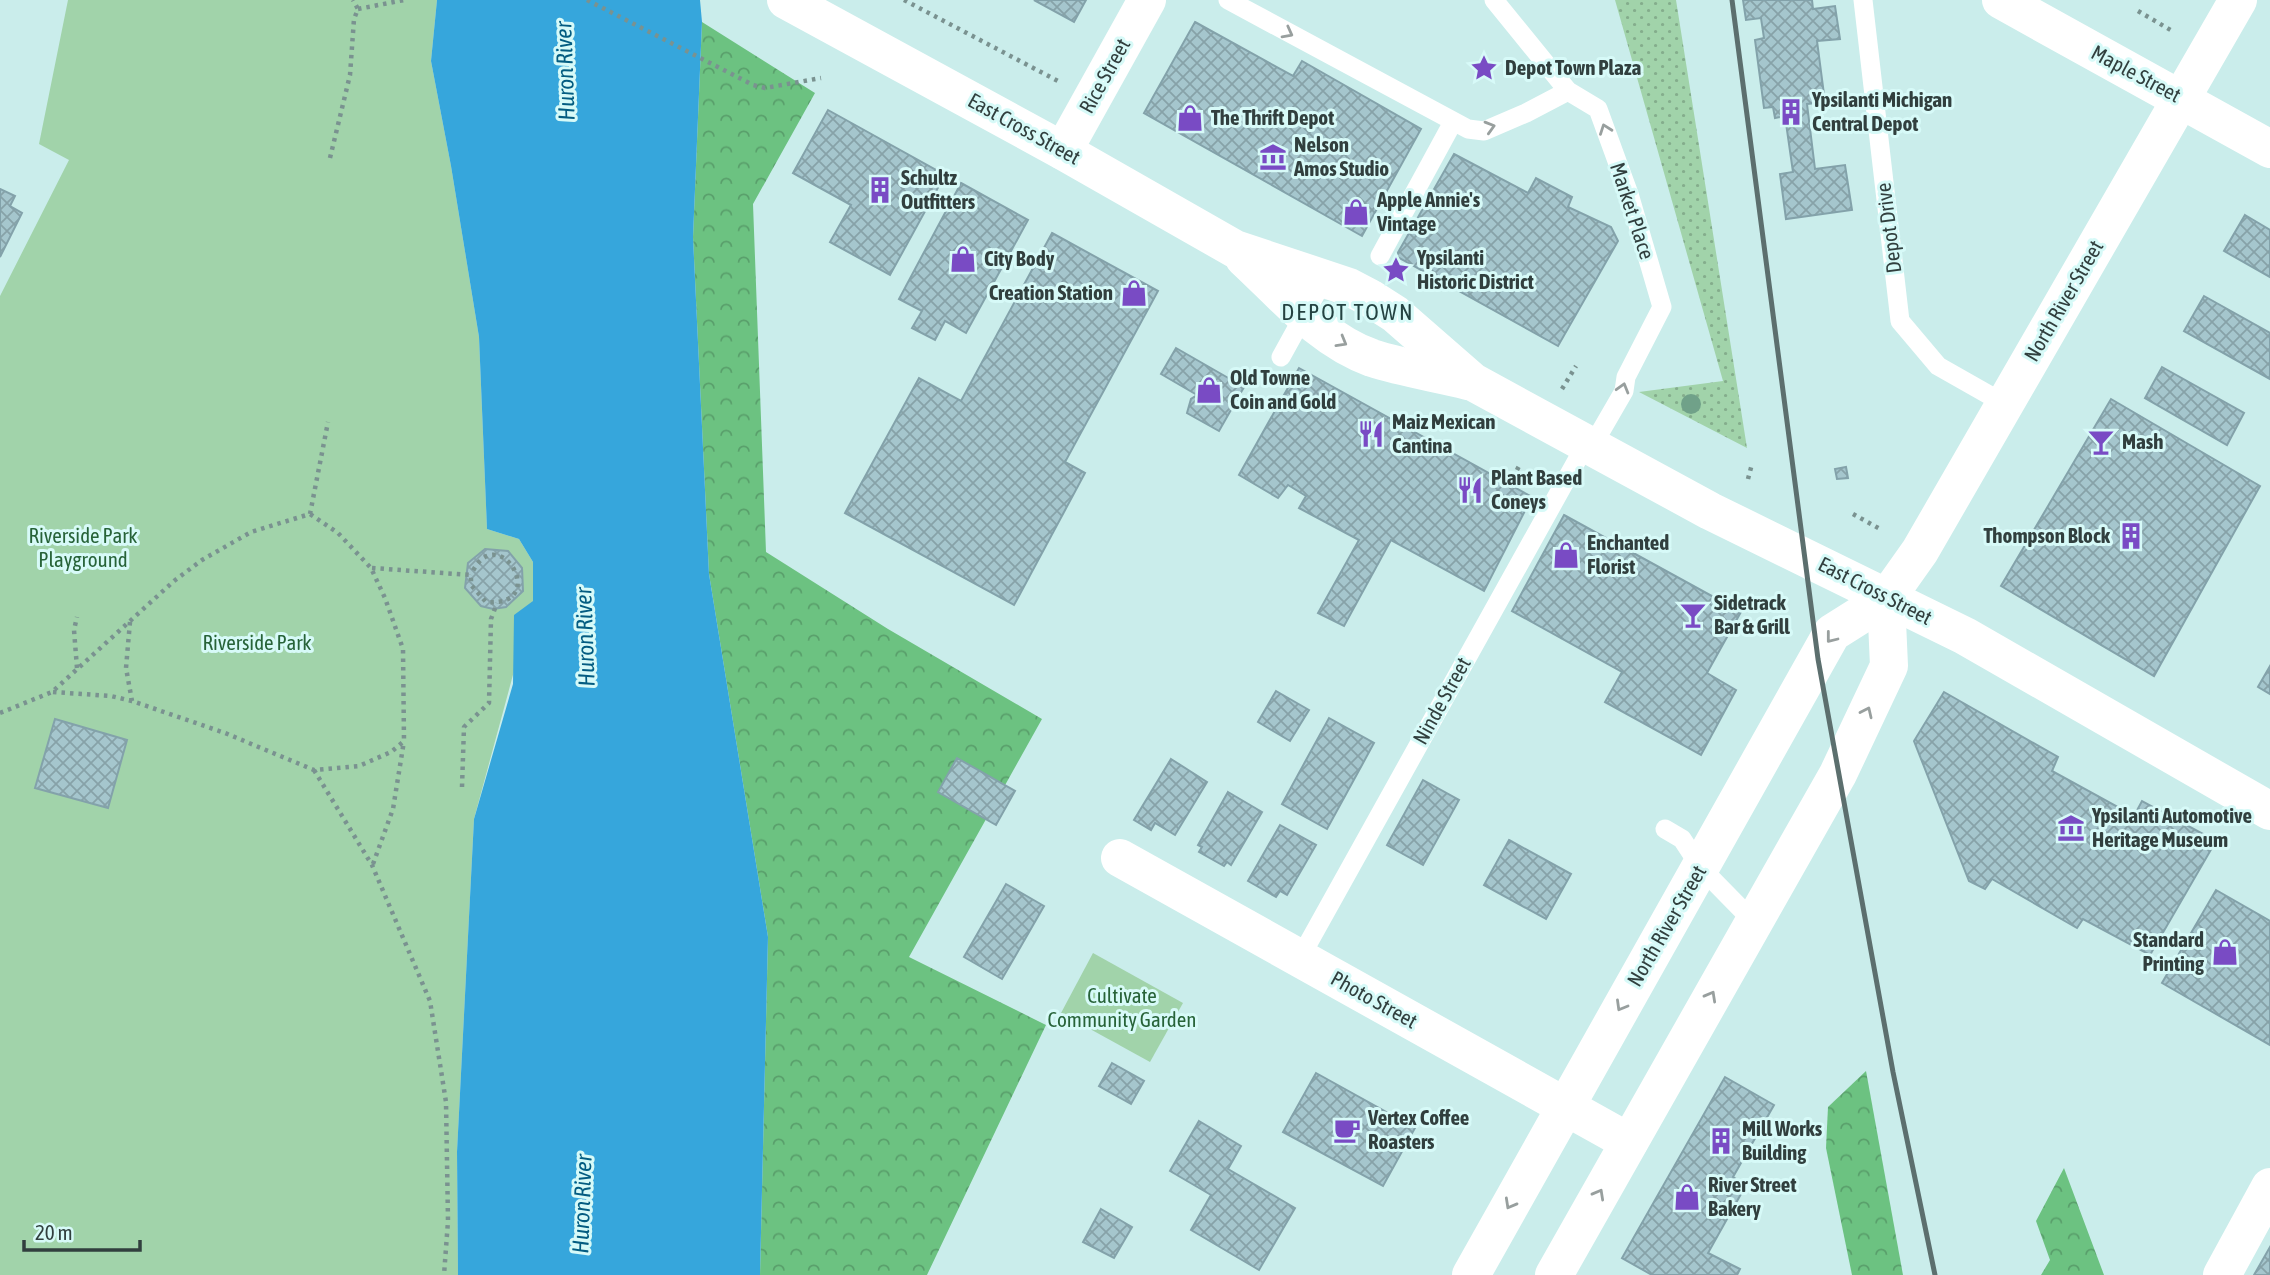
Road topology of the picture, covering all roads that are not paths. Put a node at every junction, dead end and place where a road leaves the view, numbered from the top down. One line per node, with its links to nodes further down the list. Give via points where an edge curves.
1 (1147, 0): 12 (street, Rice Street)
2 (1228, 0): 10 (lane, one-way to 10)
3 (1494, 0): 8 (lane, Market Place)
4 (1863, 0): 19 (lane, Depot Drive, via 1900,321 1938,366)
5 (2001, 0): 9 (street, Maple Street)
6 (2238, 0): 9 (street, North River Street)
7 (799, 6): 12 (street, East Cross Street)
8 (1568, 90): 10 (lane, one-way to 8, via 1484,131); 20 (lane, Market Place, one-way to 8, via 1624,391 1626,377 1662,307 1598,109)
9 (2182, 99): 11 (street, Maple Street); 19 (street, North River Street)
10 (1453, 122): 14 (lane)
11 (2270, 149)
12 (1063, 151): 13 (street, East Cross Street)
13 (1235, 249): 15 (street, East Cross Street); 16 (street, East Cross Street)
14 (1380, 256)
15 (1324, 279): 16 (lane); 18 (street, East Cross Street, via 1349,287 1395,314)
16 (1304, 314): 17 (lane); 18 (street, East Cross Street, one-way to 18, via 1371,358)
17 (1281, 357)
18 (1473, 382): 20 (street, East Cross Street)
19 (2005, 404): 21 (street, North River Street, via 1920,551)
20 (1589, 446): 21 (street, East Cross Street); 27 (lane, Ninde Street)
21 (1886, 599): 22 (street, East Cross Street, via 1965,636); 25 (street, North River Street, one-way to 25, via 1832,633); 26 (street, one-way to 21, via 1838,774 1889,666)
22 (2270, 811)
23 (1665, 829): 25 (lane, via 1682,839)
24 (1120, 858): 27 (street, Photo Street)
25 (1701, 868): 26 (lane); 28 (street, North River Street, one-way to 28)
26 (1753, 921): 29 (street, one-way to 26)
27 (1300, 958): 28 (street, Photo Street)
28 (1564, 1106): 29 (street, Photo Street); 31 (street, North River Street, one-way to 31)
29 (1629, 1142): 32 (street, one-way to 29)
30 (2270, 1187): 33 (street)
31 (1471, 1275)
32 (1554, 1275)
33 (2222, 1275)

